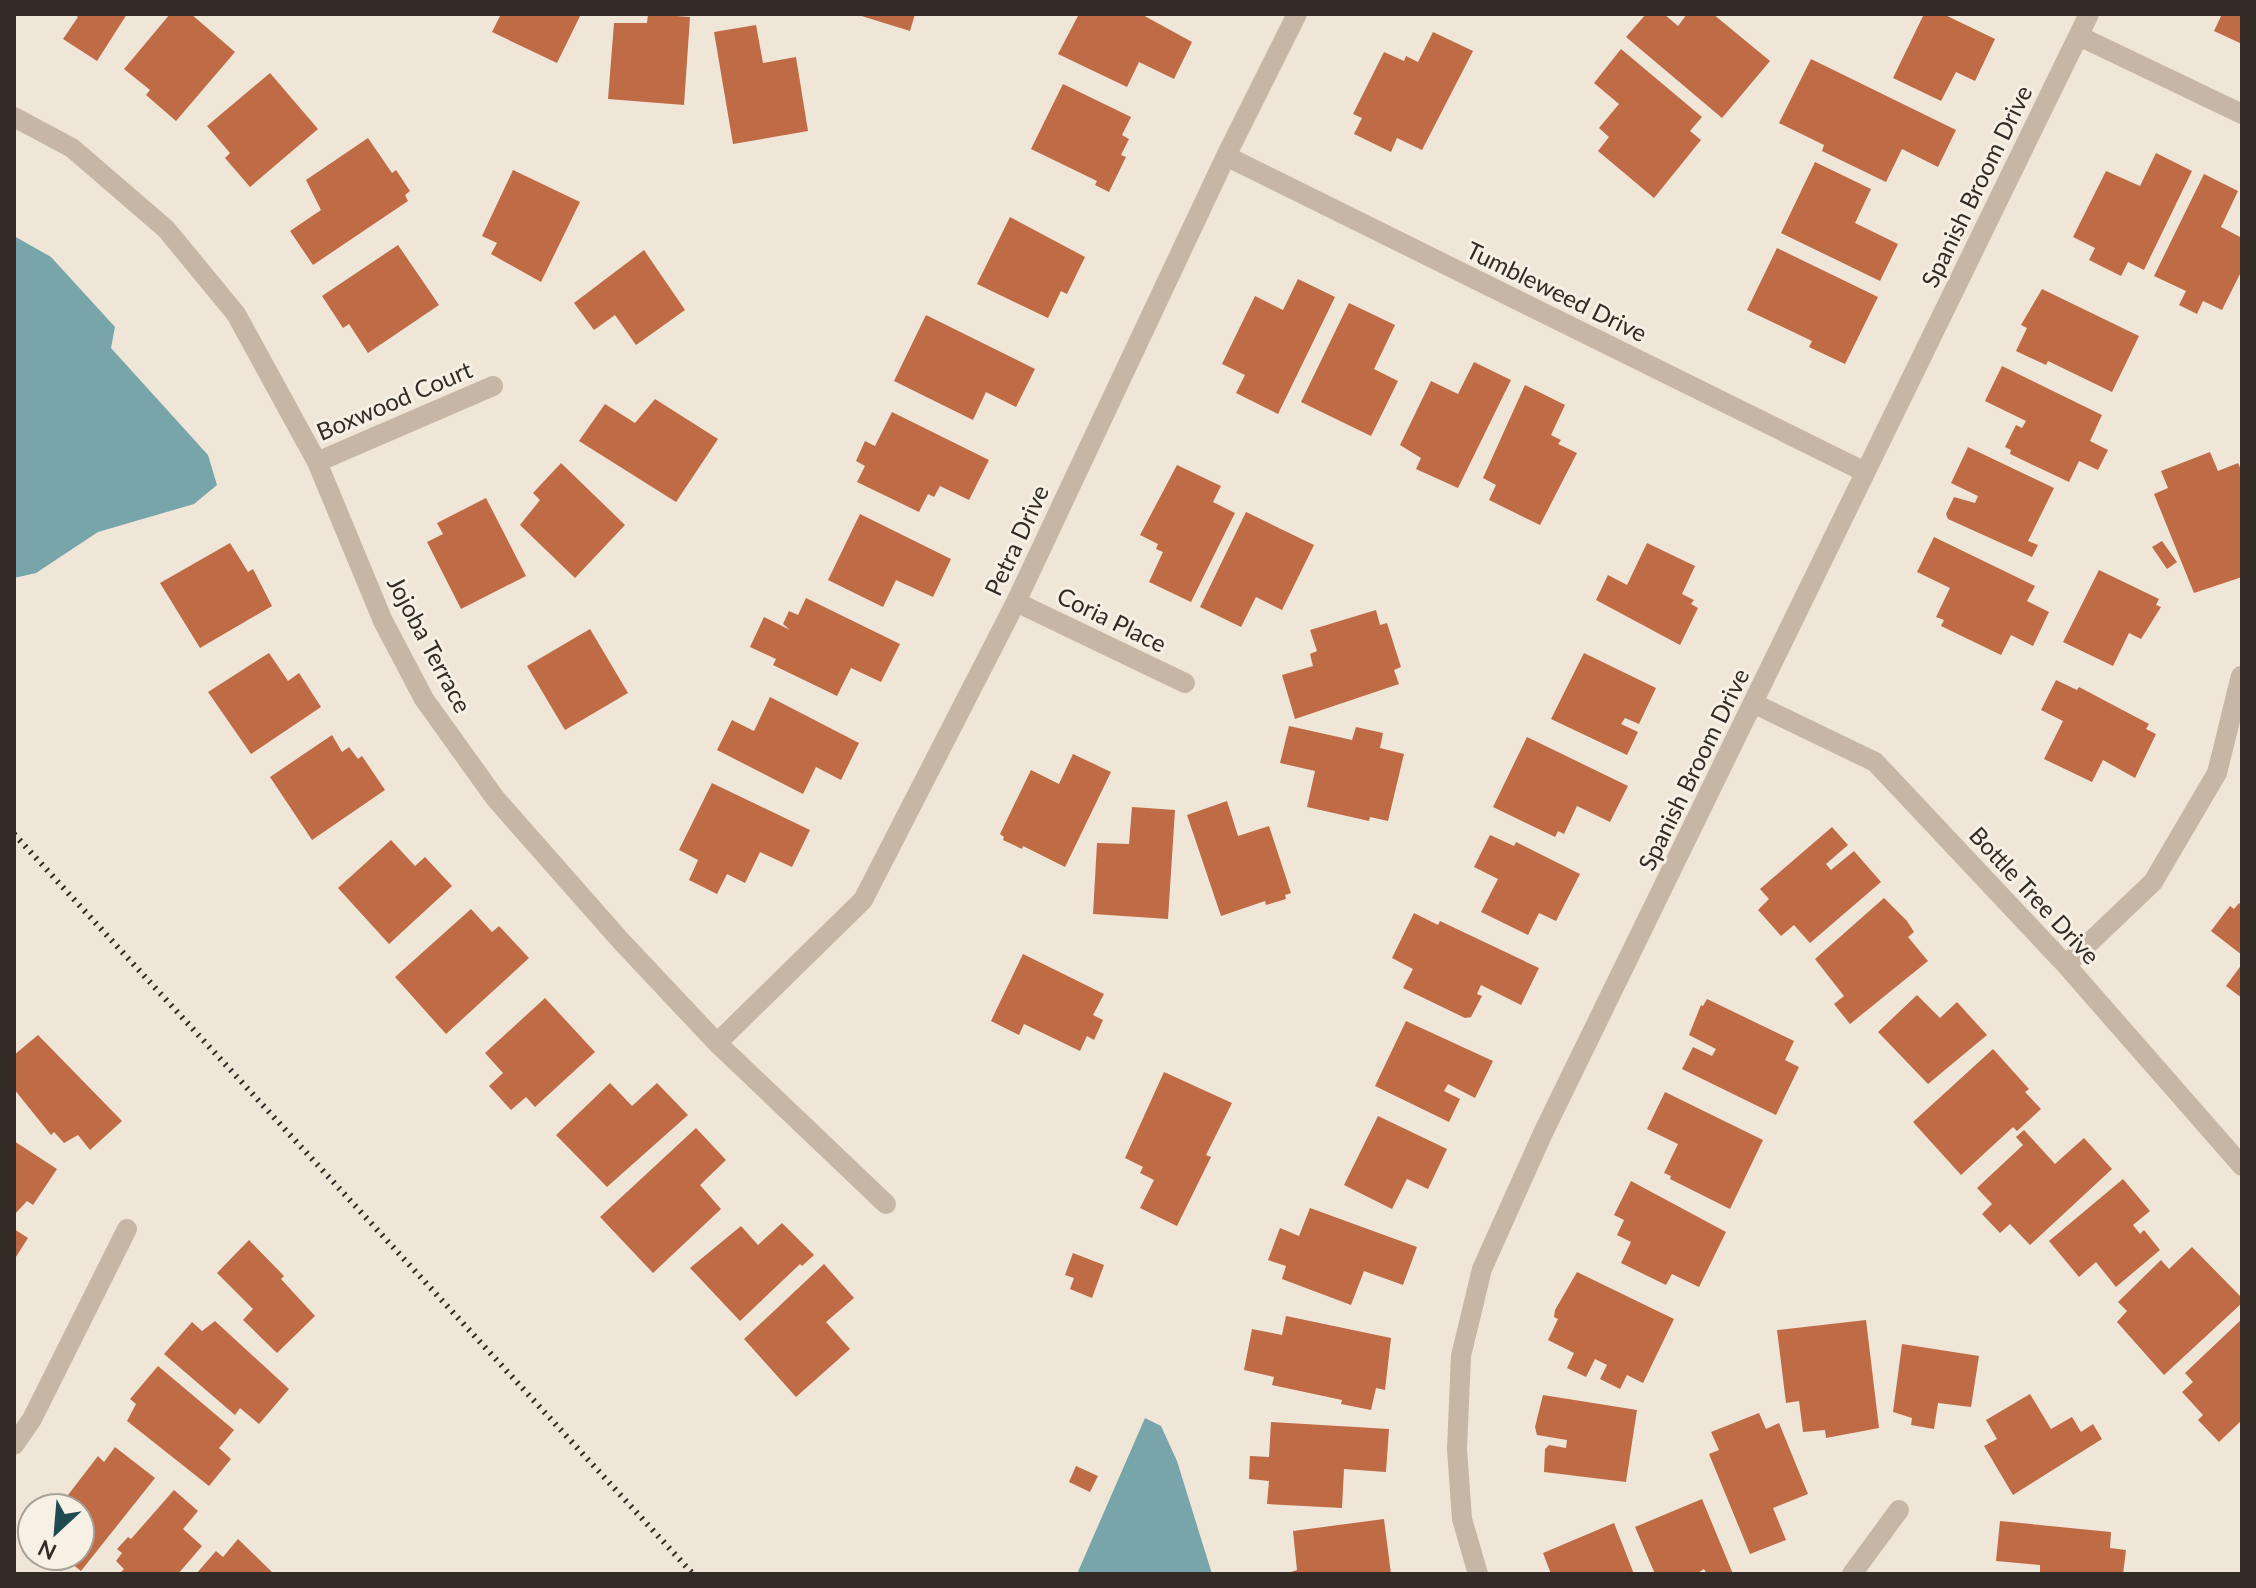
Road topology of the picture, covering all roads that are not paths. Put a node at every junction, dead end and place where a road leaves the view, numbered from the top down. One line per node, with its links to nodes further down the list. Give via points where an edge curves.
1 (1297, 14): 6 (street, Petra Drive)
2 (2089, 14): 3 (street, Spanish Broom Drive)
3 (2079, 36): 4 (street); 9 (street, Spanish Broom Drive)
4 (2242, 114)
5 (14, 117): 8 (street, Jojoba Terrace, via 72,148 166,229 236,314)
6 (1226, 156): 9 (street, Tumbleweed Drive); 10 (street, Petra Drive)
7 (493, 386): 8 (street, Boxwood Court)
8 (317, 462): 15 (street, Jojoba Terrace, via 383,621 424,699 495,798)
9 (1865, 472): 13 (street, Spanish Broom Drive)
10 (1016, 602): 12 (street, Coria Place); 15 (street, Petra Drive, via 863,900)
11 (2241, 676): 14 (street, via 2217,773 2153,882)
12 (1185, 683)
13 (1755, 704): 14 (street, Bottle Tree Drive, via 1875,762); 21 (street, Spanish Broom Drive, via 1543,1133 1482,1269 1461,1356 1457,1449 1462,1519)
14 (2066, 965): 16 (street, Bottle Tree Drive)
15 (717, 1043): 17 (street, Jojoba Terrace)
16 (2242, 1166)
17 (886, 1204)
18 (127, 1229): 19 (street)
19 (14, 1445)
20 (1899, 1510): 22 (street)
21 (1478, 1574)
22 (1852, 1574)

